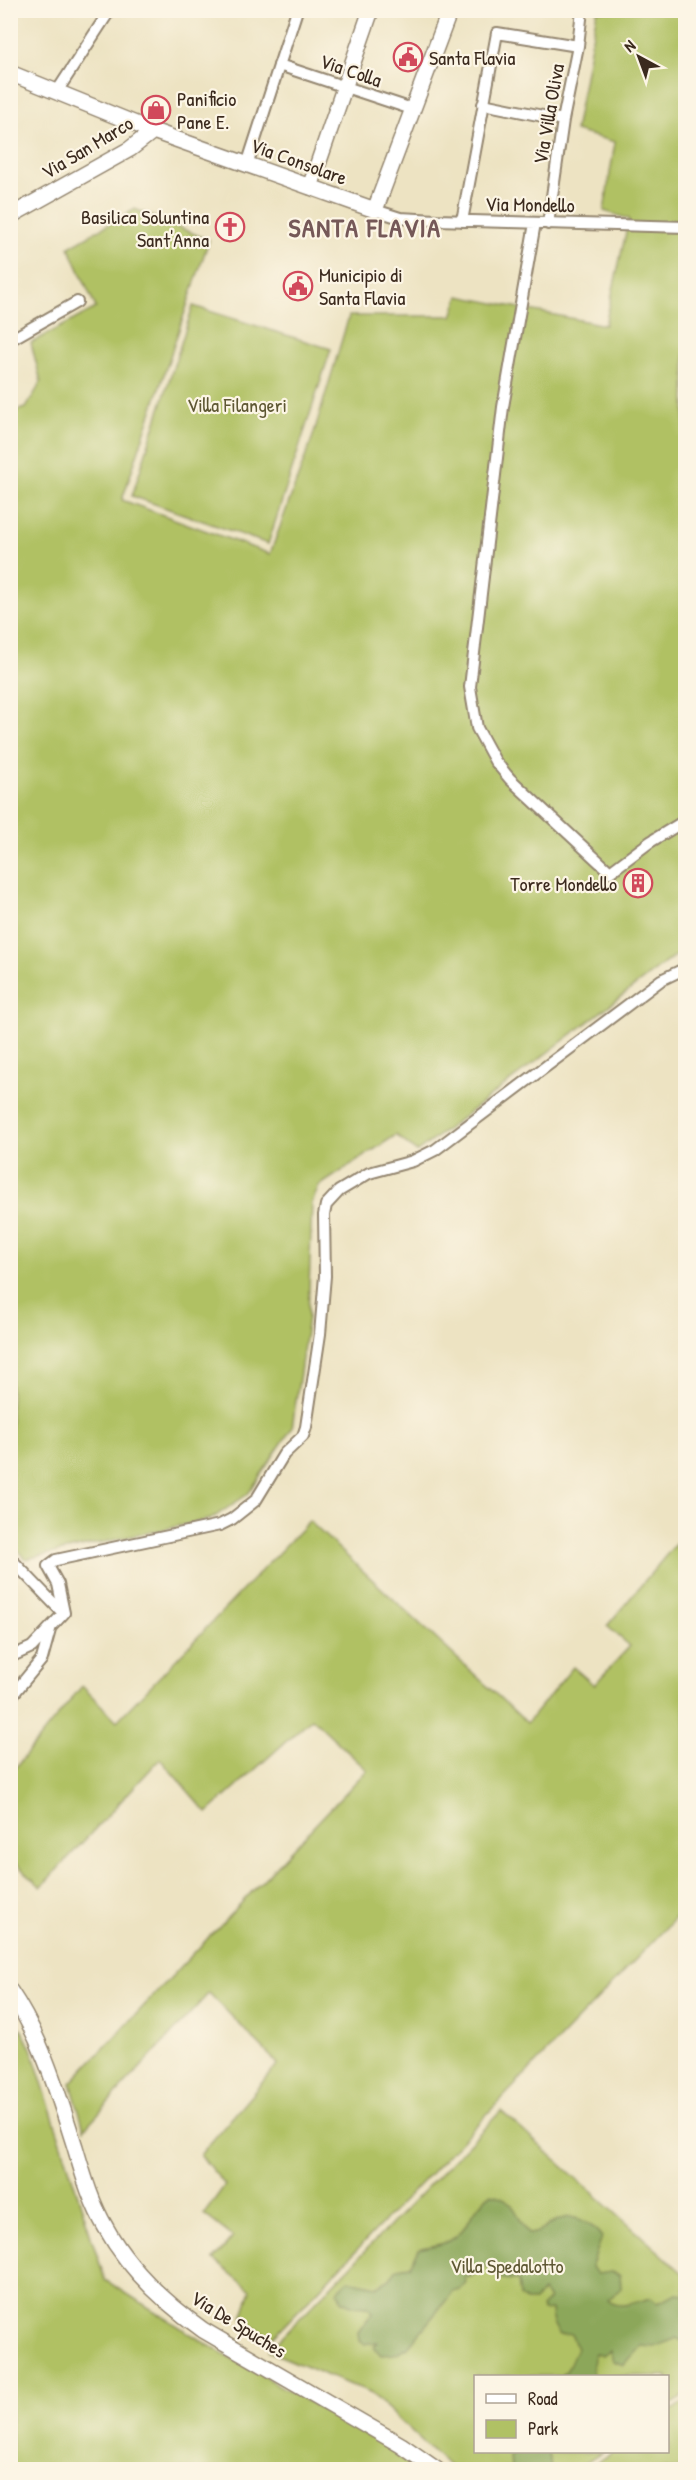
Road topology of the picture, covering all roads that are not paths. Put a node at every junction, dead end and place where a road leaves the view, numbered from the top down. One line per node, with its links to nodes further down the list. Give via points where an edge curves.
1 (110, 10): 10 (street)
2 (297, 10): 7 (street)
3 (370, 10): 9 (street)
4 (450, 10): 12 (street)
5 (582, 10): 6 (street, Via Villa Oliva)
6 (578, 46): 11 (street, via 497,33); 13 (street, Via Villa Oliva)
7 (279, 65): 9 (street, Via Colla); 15 (street)
8 (10, 73): 10 (street, Via Consolare)
9 (344, 87): 12 (street, Via Colla); 16 (street)
10 (56, 93): 14 (street, Via Consolare)
11 (483, 104): 13 (street); 19 (street)
12 (412, 109): 17 (street)
13 (563, 120): 21 (street, Via Villa Oliva)
14 (153, 131): 15 (street, Via Consolare); 18 (street, Via San Marco, via 130,149)
15 (248, 165): 16 (street, Via Consolare)
16 (310, 187): 17 (street, Via Consolare)
17 (375, 210): 19 (street, Via Mondello, via 400,218)
18 (10, 216)
19 (462, 221): 20 (street, Via Mondello)
20 (535, 223): 21 (street, Via Mondello); 25 (street, via 503,407 486,543 470,687 477,728 510,779 610,872)
21 (548, 224): 22 (street, Via Mondello)
22 (686, 227)
23 (77, 302): 24 (street)
24 (10, 340)
25 (686, 820)
26 (686, 968): 28 (street, via 661,980 435,1150 413,1161 369,1173 331,1198 324,1215 325,1276 320,1334 303,1436 284,1454 256,1500 232,1519 220,1525 56,1560 48,1566 58,1584)
27 (10, 1558): 28 (street)
28 (64, 1613): 29 (street)
29 (50, 1630): 30 (street, via 32,1647); 31 (street, via 42,1659)
30 (10, 1657)
31 (10, 1698)
32 (10, 1991): 33 (street, Via De Spuches, via 47,2062 87,2186 105,2227 136,2271 203,2330)
33 (437, 2469)

